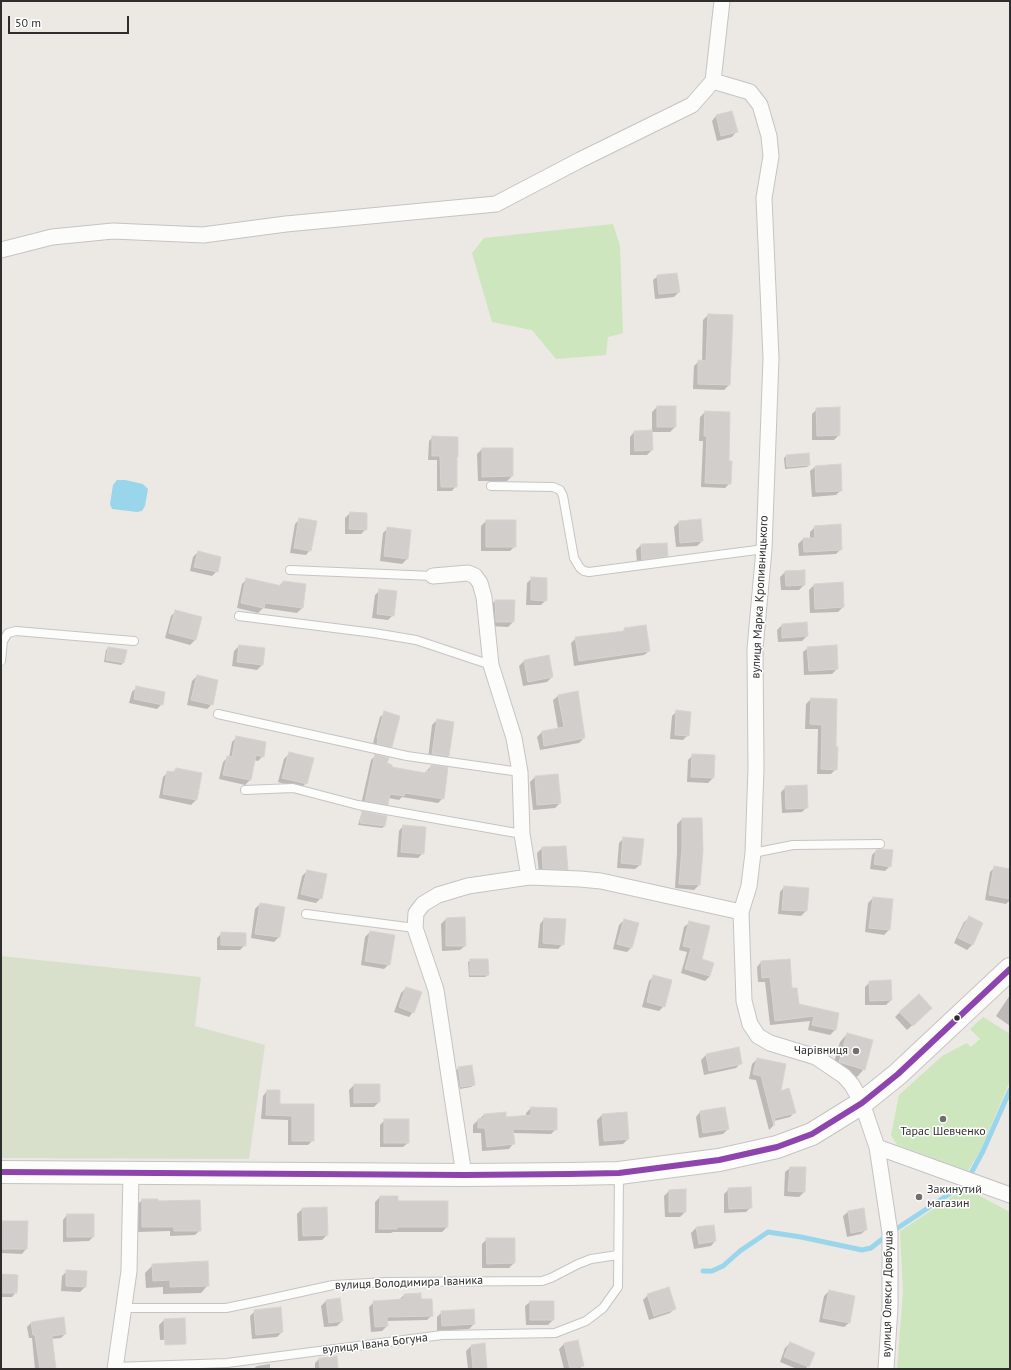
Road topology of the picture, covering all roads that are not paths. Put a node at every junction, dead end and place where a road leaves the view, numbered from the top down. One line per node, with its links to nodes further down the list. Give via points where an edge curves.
1 (722, 1): 2 (street)
2 (713, 81): 3 (street, via 692,104 496,204 286,224 203,235 105,232 52,237); 5 (street, вулиця Марка Кропивницького, via 750,92 760,105 769,136 771,156 764,198 771,358)
3 (1, 250)
4 (490, 486): 5 (lane, via 553,487 560,490 574,558 584,571)
5 (764, 549): 17 (street, вулиця Марка Кропивницького, via 755,649 756,769)
6 (290, 570): 7 (lane)
7 (433, 576): 11 (street, via 468,573 480,582)
8 (239, 616): 11 (lane, via 416,640)
9 (134, 641): 10 (lane, via 16,631 8,633 3,641)
10 (1, 661)
11 (492, 664): 13 (street, via 514,738)
12 (218, 714): 13 (lane, via 407,756)
13 (520, 772): 15 (street)
14 (244, 790): 15 (lane, via 293,788 358,806)
15 (522, 834): 18 (street)
16 (880, 844): 17 (lane, via 793,845)
17 (753, 853): 19 (street, вулиця Марка Кропивницького, via 749,886)
18 (529, 877): 19 (street, via 601,881); 21 (street, via 468,886 438,895 423,904 416,913)
19 (741, 912): 23 (street, вулиця Марка Кропивницького, via 744,1001 750,1024 758,1036 770,1044 816,1057 844,1076)
20 (306, 914): 21 (lane)
21 (415, 928): 28 (street, via 436,990)
22 (1010, 969): 23 (street, via 898,1074)
23 (862, 1103): 24 (street, вулиця Олекси Довбуша); 27 (street, via 812,1134 777,1147 719,1160)
24 (877, 1147): 29 (street); 33 (street, вулиця Олекси Довбуша, via 890,1233 890,1307)
25 (1, 1172): 26 (street)
26 (131, 1173): 28 (street); 31 (street, via 129,1271)
27 (619, 1173): 28 (street); 30 (lane)
28 (464, 1176)
29 (1010, 1195)
30 (618, 1255): 31 (lane, вулиця Володимира Іваника, via 591,1259 542,1281 333,1285 226,1308); 32 (lane, вулиця Івана Богуна, via 618,1287 603,1308 586,1321 555,1333 442,1335 227,1363)
31 (124, 1308): 32 (street)
32 (115, 1368)
33 (886, 1369)

